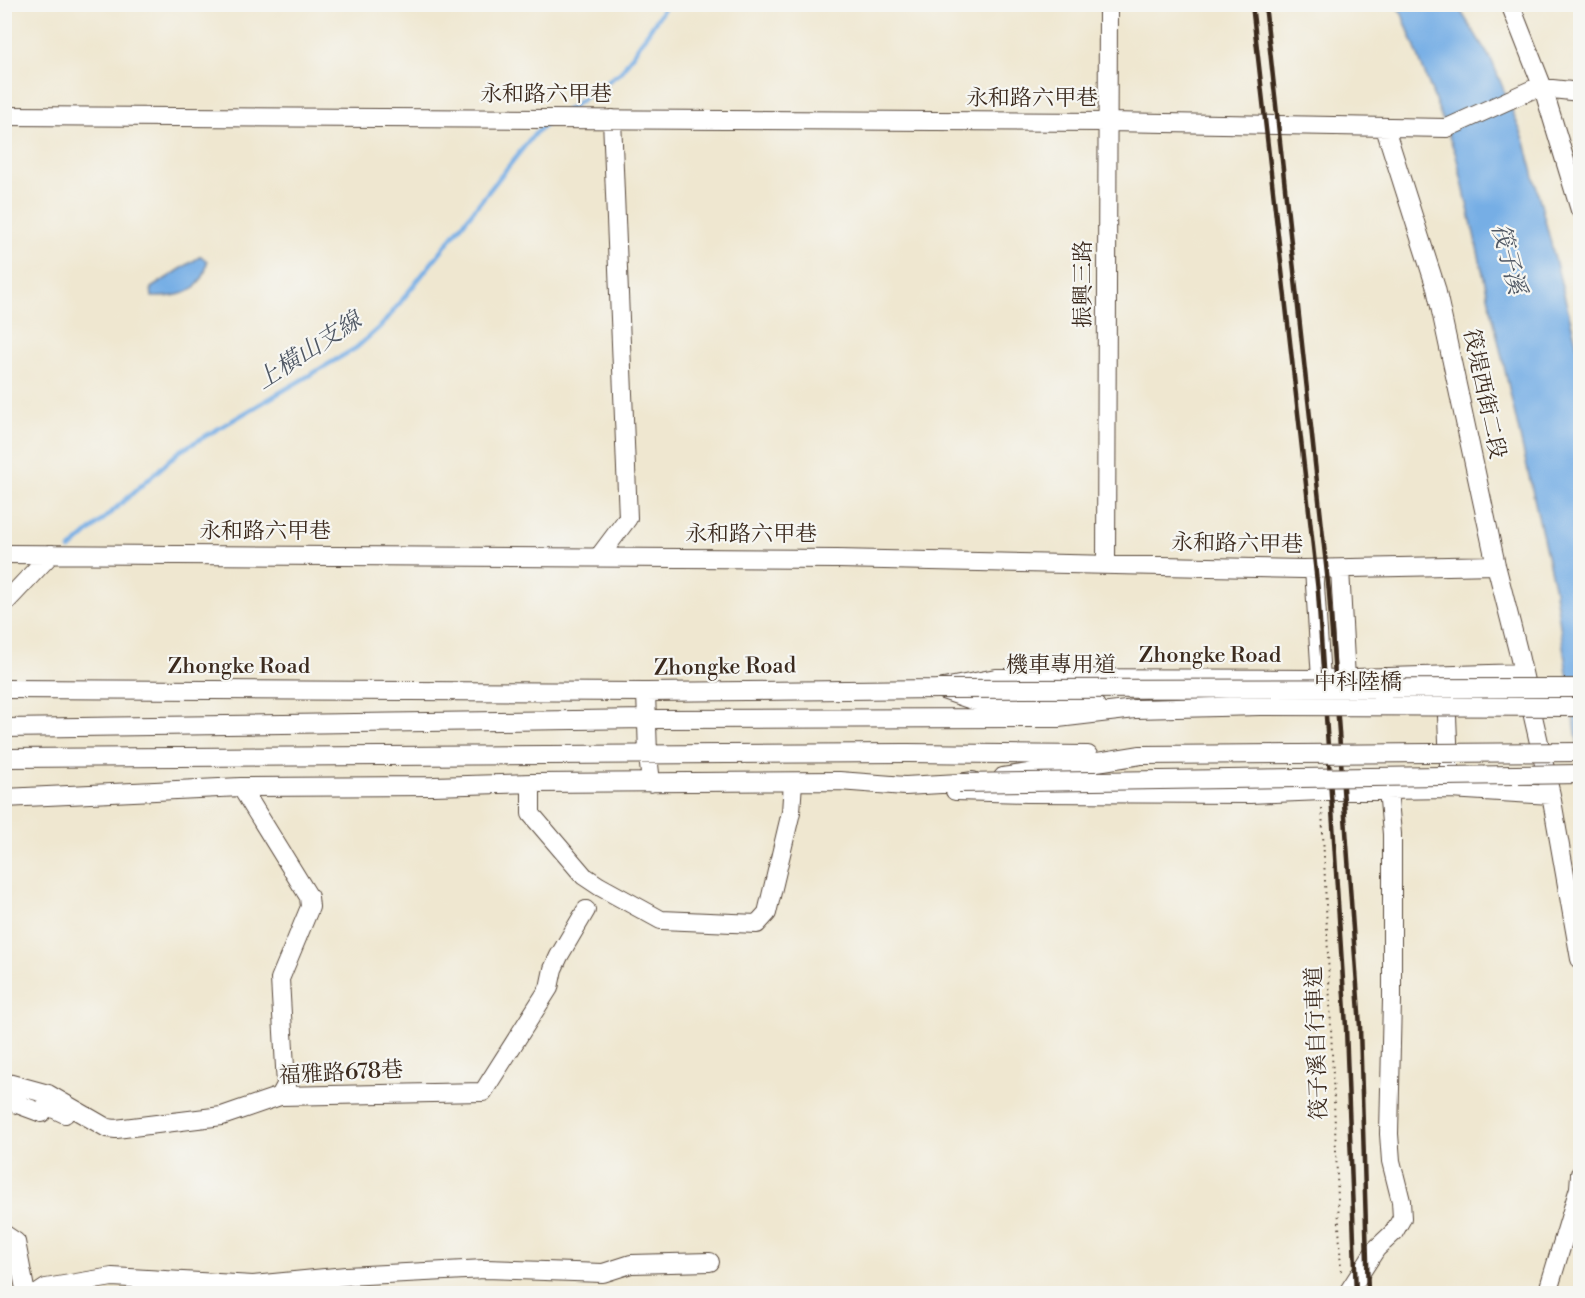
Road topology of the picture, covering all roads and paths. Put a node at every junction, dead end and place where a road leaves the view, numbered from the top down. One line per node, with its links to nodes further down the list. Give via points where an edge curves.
1 (1108, 4): 7 (street, 振興三路)
2 (1510, 4): 3 (street)
3 (1537, 89): 4 (street); 8 (street, 永和路六甲巷, via 1447,128); 9 (street)
4 (1581, 92)
5 (4, 116): 6 (street, 永和路六甲巷)
6 (612, 118): 7 (street, 永和路六甲巷); 12 (street, via 628,518)
7 (1108, 122): 8 (street, 永和路六甲巷); 13 (street, 振興三路)
8 (1384, 128): 14 (street, 筏堤西街二段, via 1436,288)
9 (1581, 210)
10 (4, 554): 11 (street, 永和路六甲巷)
11 (51, 554): 12 (street, 永和路六甲巷); 17 (street)
12 (598, 558): 13 (street, 永和路六甲巷)
13 (1106, 565): 16 (street, 永和路六甲巷)
14 (1496, 565): 15 (street, 永和路六甲巷); 18 (street, 筏堤西街二段)
15 (1340, 568): 16 (street, 永和路六甲巷); 21 (street)
16 (1314, 569): 20 (street)
17 (4, 604)
18 (1523, 674): 19 (street, Zhongke Road); 44 (street, 筏堤西街二段)
19 (1445, 675): 21 (street, Zhongke Road); 42 (street)
20 (1321, 679): 21 (street, Zhongke Road); 24 (street, Zhongke Road, via 996,678)
21 (1346, 679)
22 (1581, 688): 24 (street, 機車專用道, bridge)
23 (4, 689): 25 (street, Zhongke Road)
24 (938, 689): 25 (street, Zhongke Road); 27 (street, via 972,700)
25 (646, 692): 28 (street)
26 (1581, 707): 27 (street, 中科陸橋, bridge)
27 (1135, 709): 28 (street, via 1058,718)
28 (648, 719): 29 (street); 31 (street)
29 (4, 728)
30 (1581, 752): 32 (street, bridge)
31 (648, 755): 32 (street); 33 (street); 37 (street)
32 (1141, 755): 38 (street)
33 (4, 758)
34 (1581, 774): 38 (street, bridge)
35 (794, 782): 36 (street, via 791,812 767,913 757,924 661,920 599,886 584,876 531,814); 37 (street); 39 (street)
36 (531, 783): 37 (street); 40 (street)
37 (651, 783)
38 (959, 783): 39 (street)
39 (905, 786): 43 (street, via 1028,793)
40 (241, 787): 45 (street); 49 (street, via 309,897 310,907 280,979 286,1085)
41 (1388, 789): 42 (street); 43 (street); 55 (street, via 1392,834 1389,1134 1402,1218)
42 (1450, 789): 44 (street)
43 (1322, 791): 55 (path, 筏子溪自行車道)
44 (1551, 795): 47 (street, 筏堤西街二段)
45 (4, 798)
46 (586, 910): 49 (street, 福雅路678巷, via 559,956 549,988 483,1092)
47 (1581, 959)
48 (4, 1082): 49 (street, 福雅路678巷, via 48,1094 116,1130 222,1116)
49 (280, 1096)
50 (4, 1099): 51 (street, via 42,1113 46,1105 109,1135 127,1139)
51 (146, 1137)
52 (1581, 1174): 58 (street)
53 (4, 1234): 56 (street, via 16,1242)
54 (710, 1262): 57 (street, via 632,1264 603,1272 485,1269 253,1285 112,1277 46,1288)
55 (1344, 1288)
56 (27, 1293)
57 (37, 1293)
58 (1547, 1293)

